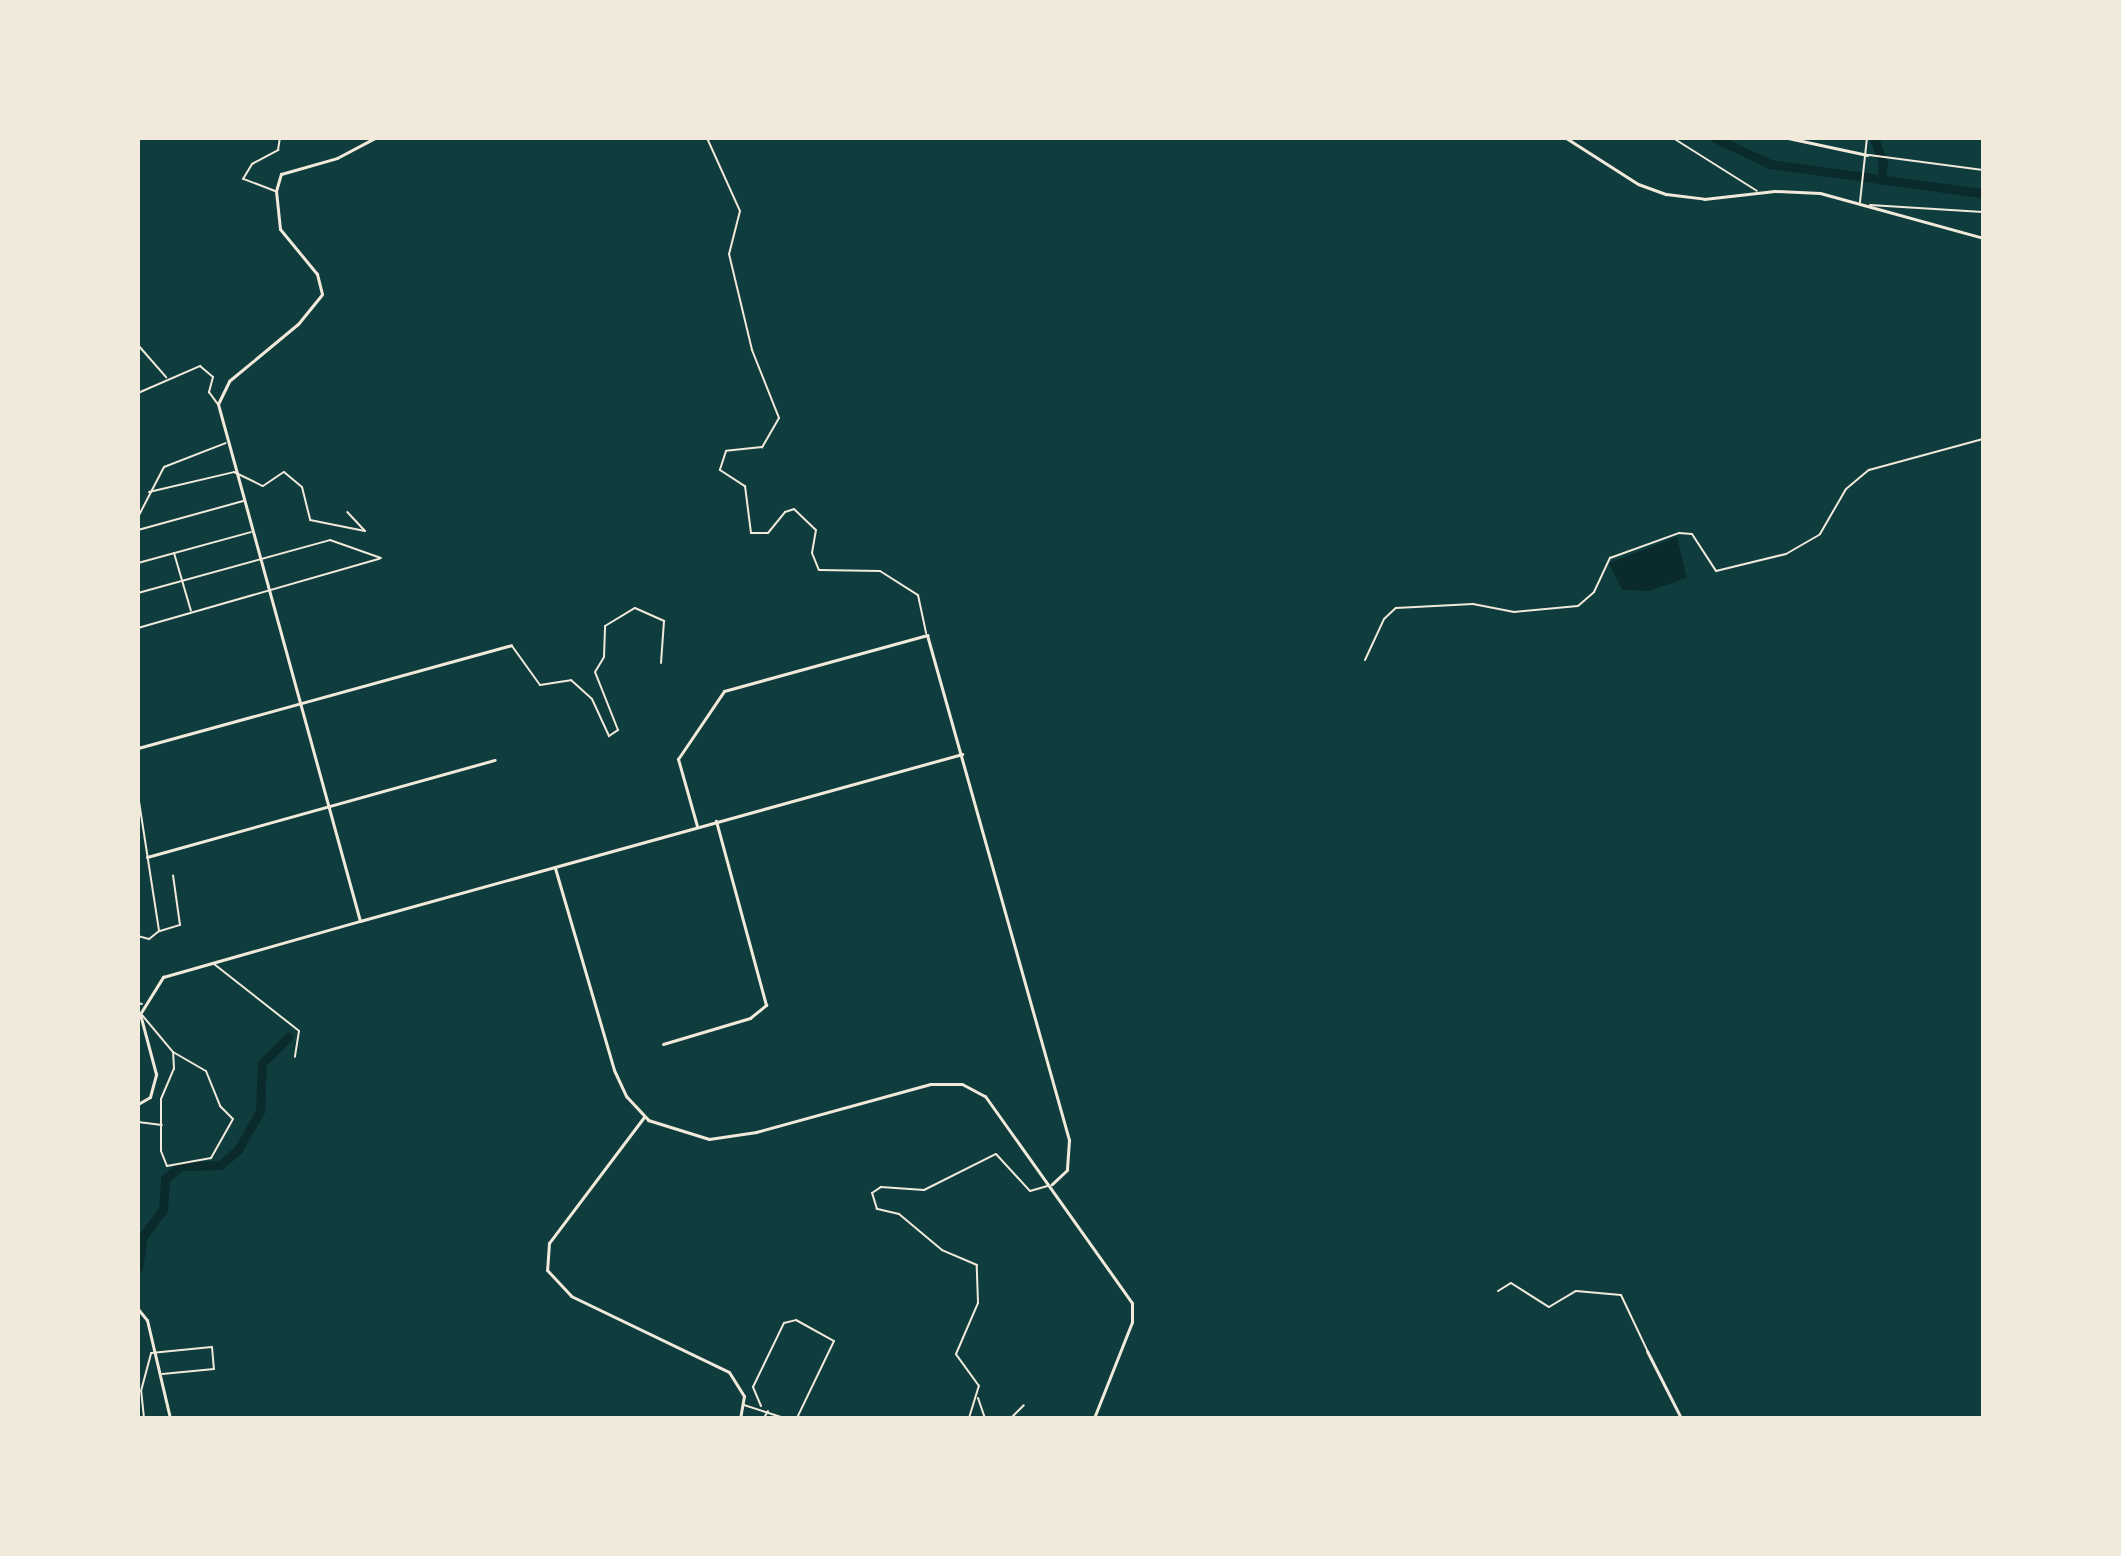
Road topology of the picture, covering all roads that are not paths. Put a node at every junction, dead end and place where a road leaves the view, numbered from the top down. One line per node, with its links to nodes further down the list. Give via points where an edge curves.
1 (280, 138): 10 (street, via 278,150 252,164 243,179)
2 (375, 138): 10 (street, via 327,162 288,169)
3 (707, 138): 37 (street, via 740,211 729,254 752,350 779,418 762,447 726,451 720,470 745,486 751,533 768,533 794,509 816,530 812,553 819,570 880,571 918,595)
4 (1566, 138): 11 (street, via 1654,191 1704,199)
5 (1673, 138): 11 (street)
6 (1788, 138): 8 (street)
7 (1867, 138): 8 (street)
8 (1867, 156): 9 (street); 12 (street)
9 (1983, 170)
10 (276, 191): 19 (street, via 280,229 317,274 322,294 298,324 229,381)
11 (1758, 193): 12 (street, via 1820,193)
12 (1860, 202): 13 (street)
13 (1870, 205): 14 (street, via 1876,201); 15 (street)
14 (1983, 212)
15 (1983, 238)
16 (138, 345): 17 (street)
17 (167, 377): 18 (street); 19 (street, via 200,366 213,377 209,392)
18 (138, 393)
19 (218, 404): 21 (street)
20 (1983, 439): 39 (street, via 1869,470 1846,489 1820,534 1786,554 1716,571 1692,534 1679,533 1610,558 1594,592 1578,606 1514,612 1473,604 1396,608 1384,619)
21 (226, 443): 22 (street); 23 (street, via 164,467)
22 (234, 472): 23 (street); 24 (street); 25 (street, via 263,486 284,472 291,475 309,502 310,520 365,531)
23 (149, 492): 26 (street)
24 (243, 501): 27 (street); 28 (street)
25 (347, 512)
26 (138, 517)
27 (138, 530)
28 (251, 532): 29 (street); 30 (street)
29 (174, 553): 31 (street); 32 (street)
30 (259, 560): 32 (street); 33 (street); 33 (street, via 330,540 381,558)
31 (138, 563)
32 (183, 581): 34 (street); 35 (street)
33 (267, 591): 35 (street); 41 (street)
34 (138, 593)
35 (192, 612): 36 (street)
36 (138, 628)
37 (927, 635): 43 (street); 48 (street, via 724,691 678,759)
38 (511, 645): 40 (street, via 540,685 571,680 592,699 609,736 618,730 595,672 604,657 605,626 635,608 654,615 667,627); 41 (street)
39 (1365, 660)
40 (661, 663)
41 (299, 704): 42 (street); 46 (street)
42 (138, 748)
43 (962, 754): 47 (street); 65 (street, via 1069,1140 1067,1170)
44 (495, 760): 46 (street)
45 (138, 795): 49 (street)
46 (328, 808): 49 (street); 52 (street)
47 (716, 821): 48 (street); 58 (street, via 766,1005 750,1018)
48 (697, 826): 50 (street)
49 (147, 857): 53 (street)
50 (555, 868): 52 (street); 62 (street, via 614,1070)
51 (173, 875): 53 (street, via 180,925)
52 (360, 921): 55 (street)
53 (159, 931): 54 (street, via 149,939)
54 (138, 936)
55 (213, 963): 56 (street, via 173,970); 60 (street, via 299,1031)
56 (140, 1004): 57 (street)
57 (140, 1014): 59 (street, via 147,1015); 61 (street, via 156,1074 150,1097)
58 (663, 1044)
59 (173, 1052): 64 (street, via 174,1069 161,1099); 64 (street, via 206,1071 220,1106 233,1119 211,1158 167,1166 161,1151)
60 (295, 1057)
61 (138, 1104)
62 (644, 1117): 65 (street, via 678,1134 730,1136 948,1081 985,1096); 72 (street, via 555,1233 545,1257 547,1270 571,1296 729,1372)
63 (138, 1122): 64 (street)
64 (163, 1125)
65 (1052, 1184): 71 (street, via 1030,1191 996,1154 924,1190 881,1187 872,1193 877,1209 899,1214 942,1250 977,1265 978,1303 956,1354 971,1368 979,1386); 85 (street, via 1132,1303 1132,1322)
66 (1498, 1291): 69 (street, via 1511,1283 1549,1307 1576,1291 1621,1295)
67 (138, 1309): 68 (street, via 147,1320)
68 (154, 1351): 70 (street); 70 (street, via 212,1347 214,1369); 76 (street, via 141,1391)
69 (1647, 1351): 86 (street)
70 (160, 1375): 77 (street)
71 (977, 1397): 82 (street); 83 (street)
72 (744, 1405): 74 (street); 78 (street)
73 (1024, 1405): 84 (street)
74 (761, 1406): 75 (street); 81 (street, via 753,1387 784,1323 796,1320 834,1341)
75 (768, 1410): 79 (street); 80 (street)
76 (144, 1418)
77 (170, 1418)
78 (740, 1418)
79 (764, 1418)
80 (784, 1418)
81 (797, 1418)
82 (969, 1418)
83 (985, 1418)
84 (1011, 1418)
85 (1094, 1418)
86 (1681, 1418)

